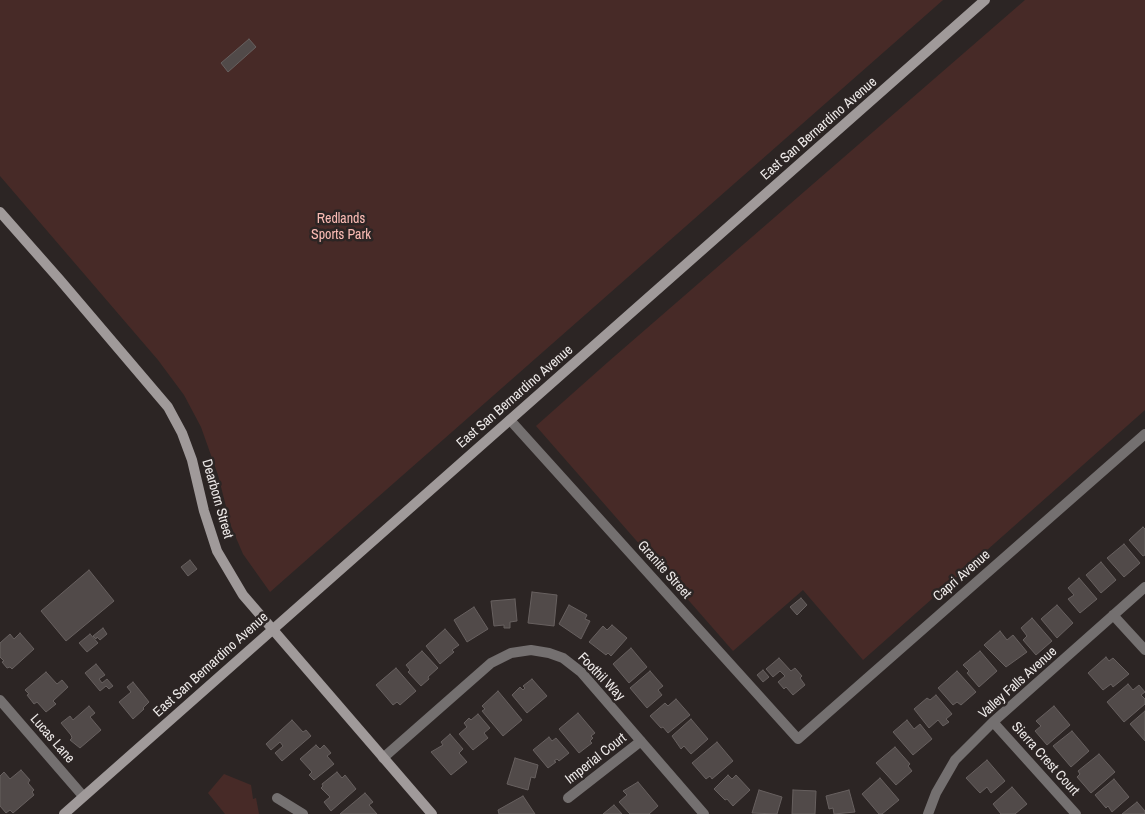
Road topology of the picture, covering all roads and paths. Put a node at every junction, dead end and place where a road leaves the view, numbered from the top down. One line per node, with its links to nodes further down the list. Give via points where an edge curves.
1 (985, 0): 3 (street, East San Bernardino Avenue)
2 (0, 212): 7 (street, Dearborn Street, via 168,407 192,460 217,550 243,595)
3 (510, 420): 7 (street, East San Bernardino Avenue); 11 (street, Granite Street)
4 (1145, 434): 11 (street, Capri Avenue)
5 (1145, 587): 6 (street, Valley Falls Avenue)
6 (1113, 615): 8 (street); 10 (street, Valley Falls Avenue)
7 (272, 629): 13 (street, Dearborn Street); 14 (street, East San Bernardino Avenue)
8 (1145, 650)
9 (0, 700): 14 (street, Lucas Lane)
10 (993, 722): 21 (street, Valley Falls Avenue, via 955,760); 22 (street, Sierra Crest Court)
11 (798, 739)
12 (641, 741): 13 (street, Foothil Way, via 572,664 549,653 531,650 511,653 491,663); 16 (street, Imperial Court); 20 (street, Foothil Way)
13 (383, 758): 19 (street, Dearborn Street)
14 (84, 796): 17 (street, East San Bernardino Avenue)
15 (277, 798): 18 (street)
16 (568, 798)
17 (64, 814)
18 (303, 814)
19 (432, 814)
20 (704, 814)
21 (928, 814)
22 (1076, 814)

